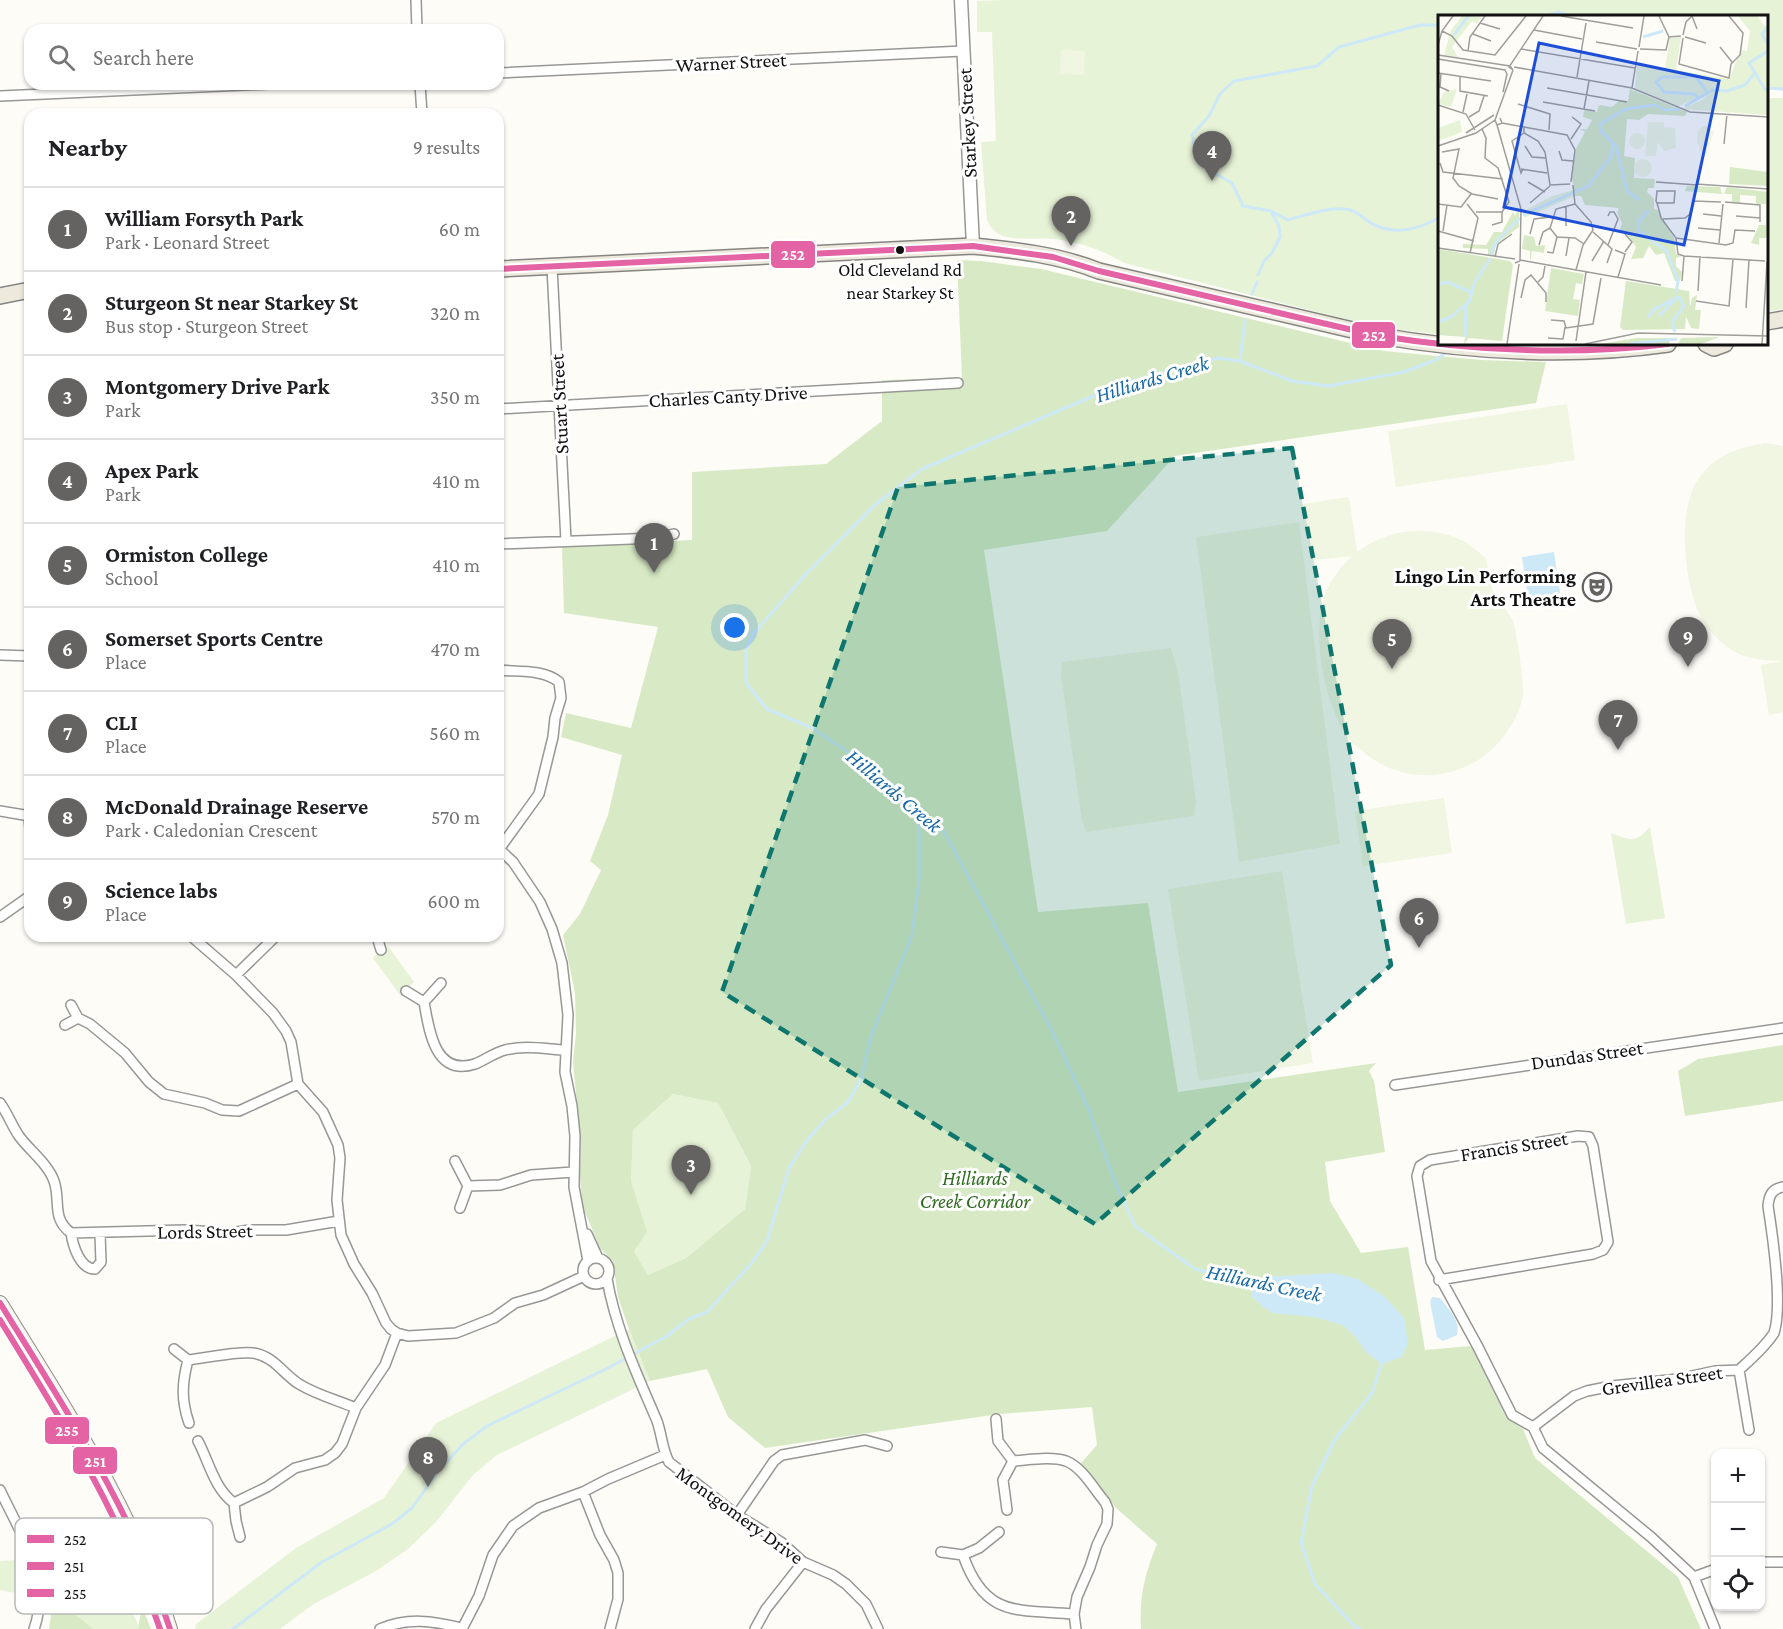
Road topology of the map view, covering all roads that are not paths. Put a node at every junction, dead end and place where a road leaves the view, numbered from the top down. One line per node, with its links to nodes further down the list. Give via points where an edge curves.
1 (416, 0): 3 (street)
2 (961, 0): 4 (street, Starkey Street)
3 (417, 24)
4 (963, 51): 5 (street, Warner Street); 10 (street, Starkey Street)
5 (504, 73)
6 (134, 90): 8 (street)
7 (420, 90): 9 (street)
8 (0, 96)
9 (422, 108)
10 (973, 246): 11 (main road); 19 (main road, via 1060,258 1110,274 1374,335)
11 (552, 267): 12 (main road); 25 (street, Stuart Street)
12 (504, 269)
13 (0, 288): 14 (main road)
14 (24, 290)
15 (24, 291): 16 (main road)
16 (0, 296)
17 (1783, 319): 18 (main road)
18 (1768, 322)
19 (1438, 345)
20 (1440, 345): 21 (main road, via 1568,352)
21 (1656, 345)
22 (1708, 345): 23 (main road)
23 (1722, 345)
24 (958, 383): 25 (street, Charles Canty Drive)
25 (559, 406): 26 (street, Charles Canty Drive); 28 (street, Stuart Street)
26 (504, 409)
27 (674, 534): 28 (street)
28 (566, 541): 29 (street)
29 (504, 544)
30 (0, 655): 31 (street)
31 (24, 656)
32 (504, 671): 35 (street, via 553,677 559,682 561,698 539,794)
33 (0, 812): 34 (street)
34 (24, 815)
35 (504, 841)
36 (504, 853): 51 (street, via 533,890 552,929 565,980)
37 (24, 900): 38 (street)
38 (0, 917)
39 (198, 942): 43 (street)
40 (270, 942): 43 (street)
41 (378, 942): 42 (street)
42 (381, 950)
43 (236, 975): 52 (street, via 280,1022 291,1042)
44 (441, 983): 46 (street)
45 (406, 991): 46 (street)
46 (424, 1002): 51 (street, via 435,1050 451,1063 474,1064 512,1049)
47 (71, 1005): 48 (street)
48 (78, 1018): 49 (street); 52 (street, via 124,1053 156,1089 175,1098 239,1111)
49 (65, 1025)
50 (1782, 1027): 53 (street, Dundas Street)
51 (566, 1050): 56 (street, via 565,1072 575,1129)
52 (298, 1084): 60 (street, via 323,1112 338,1145)
53 (1395, 1085)
54 (0, 1103): 62 (street, via 19,1136 51,1174 60,1220)
55 (454, 1161): 57 (street)
56 (573, 1172): 57 (street, via 531,1175 500,1185); 61 (street)
57 (468, 1186): 59 (street)
58 (1783, 1187): 75 (street, Grevillea Street, via 1772,1192 1768,1206 1781,1293 1779,1322 1766,1343)
59 (460, 1208)
60 (339, 1221): 63 (street, Lords Street, via 286,1230); 72 (street, via 354,1264 386,1323)
61 (581, 1221): 64 (street); 65 (street)
62 (71, 1233): 63 (street, Lords Street); 63 (street, via 83,1265 89,1269 95,1269 101,1262)
63 (100, 1234)
64 (598, 1258): 65 (street); 67 (street, via 609,1268)
65 (588, 1261): 66 (street)
66 (584, 1276): 69 (street); 72 (street, via 515,1303 468,1329 441,1334)
67 (607, 1280): 69 (street); 71 (street, Montgomery Drive)
68 (1439, 1280): 68 (street, Francis Street, via 1603,1250 1608,1242 1593,1146 1588,1137 1430,1160 1420,1166 1417,1176 1425,1229); 79 (street, Francis Street, via 1512,1415)
69 (594, 1285): 71 (street, Montgomery Drive)
70 (0, 1303): 90 (main road, via 103,1473)
71 (612, 1306): 83 (street, Montgomery Drive, via 660,1428)
72 (398, 1334): 76 (street, via 385,1365)
73 (174, 1349): 74 (street)
74 (188, 1360): 76 (street, via 255,1353 276,1363 296,1383); 78 (street, via 180,1409)
75 (1739, 1370): 79 (street, Grevillea Street, via 1587,1391 1574,1396); 80 (street)
76 (356, 1408): 87 (street, via 335,1453 325,1460 295,1468)
77 (996, 1419): 84 (street, via 998,1441)
78 (189, 1423)
79 (1533, 1427): 100 (street, Francis Street, via 1543,1448)
80 (1749, 1430)
81 (198, 1441): 87 (street, via 200,1454 219,1488)
82 (886, 1446): 89 (street, via 865,1440 782,1455)
83 (665, 1455): 86 (street); 89 (street, Montgomery Drive, via 684,1476)
84 (1013, 1461): 88 (street, via 1003,1480); 103 (street, via 1068,1462 1108,1509 1107,1524 1077,1597)
85 (0, 1490): 91 (street)
86 (583, 1492): 107 (street, via 539,1508 513,1526 493,1555); 108 (street, via 618,1573 618,1599)
87 (234, 1503): 93 (street)
88 (1007, 1510)
89 (737, 1515): 96 (street, Montgomery Drive, via 781,1542)
90 (125, 1518)
91 (15, 1524)
92 (999, 1532): 95 (street)
93 (240, 1537)
94 (941, 1552): 95 (street)
95 (963, 1555): 103 (street, via 979,1587 1003,1606 1028,1612)
96 (803, 1562): 109 (street); 110 (street, Montgomery Drive, via 846,1584 866,1604)
97 (1765, 1562): 98 (street)
98 (1783, 1562)
99 (1711, 1571): 100 (street)
100 (1694, 1577): 112 (street, Francis Street)
101 (37, 1614): 104 (street)
102 (165, 1614): 105 (main road)
103 (1074, 1614): 111 (street)
104 (34, 1629)
105 (170, 1629)
106 (380, 1629): 107 (street, via 422,1620)
107 (462, 1629)
108 (610, 1629)
109 (755, 1629)
110 (878, 1629)
111 (1076, 1629)
112 (1715, 1629)

